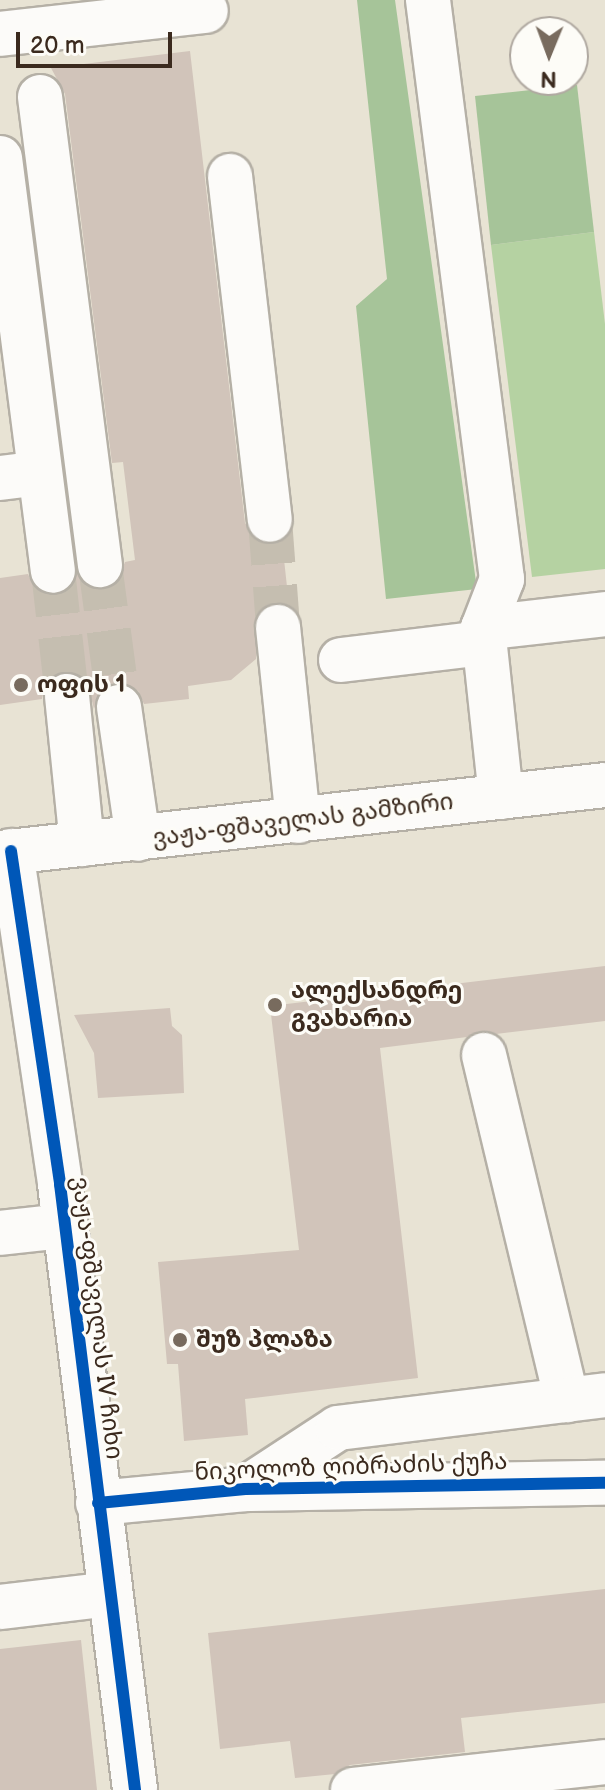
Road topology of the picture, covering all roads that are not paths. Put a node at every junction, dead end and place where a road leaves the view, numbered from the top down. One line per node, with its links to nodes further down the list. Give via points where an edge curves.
1 (428, 0): 13 (street, via 502,579)
2 (206, 11): 3 (street)
3 (0, 34)
4 (40, 97): 9 (street)
5 (0, 158): 7 (street)
6 (230, 176): 8 (street)
7 (19, 476): 10 (street)
8 (270, 520)
9 (100, 565)
10 (53, 571)
11 (605, 614): 13 (street)
12 (278, 627): 19 (street)
13 (484, 636): 14 (street); 18 (street)
14 (341, 660)
15 (67, 696): 21 (street)
16 (119, 707): 20 (street)
17 (605, 785): 18 (street, ვაჟა-ფშაველას გამზირი)
18 (501, 797): 19 (street, ვაჟა-ფშაველას გამზირი)
19 (298, 821): 20 (street, ვაჟა-ფშაველას გამზირი)
20 (138, 839): 21 (street, ვაჟა-ფშაველას გამზირი)
21 (82, 844): 22 (street, ვაჟა-ფშაველას გამზირი)
22 (5, 852): 23 (street, ვაჟა-ფშაველას IV ჩიხი)
23 (15, 1009): 25 (street, ვაჟა-ფშაველას IV ჩიხი)
24 (484, 1055): 27 (street)
25 (63, 1226): 26 (street); 30 (street, ვაჟა-ფშაველას IV ჩიხი)
26 (0, 1233)
27 (586, 1398): 29 (street, via 338,1428)
28 (605, 1483): 29 (street, ნიკოლოზ ღიბრაძის ქუჩა)
29 (245, 1489): 30 (street, ნიკოლოზ ღიბრაძის ქუჩა)
30 (98, 1503): 31 (street, ვაჟა-ფშაველას IV ჩიხი)
31 (110, 1594): 32 (street); 34 (street, ვაჟა-ფშაველას IV ჩიხი)
32 (0, 1607)
33 (598, 1772): 35 (street)
34 (135, 1790)
35 (353, 1790)

